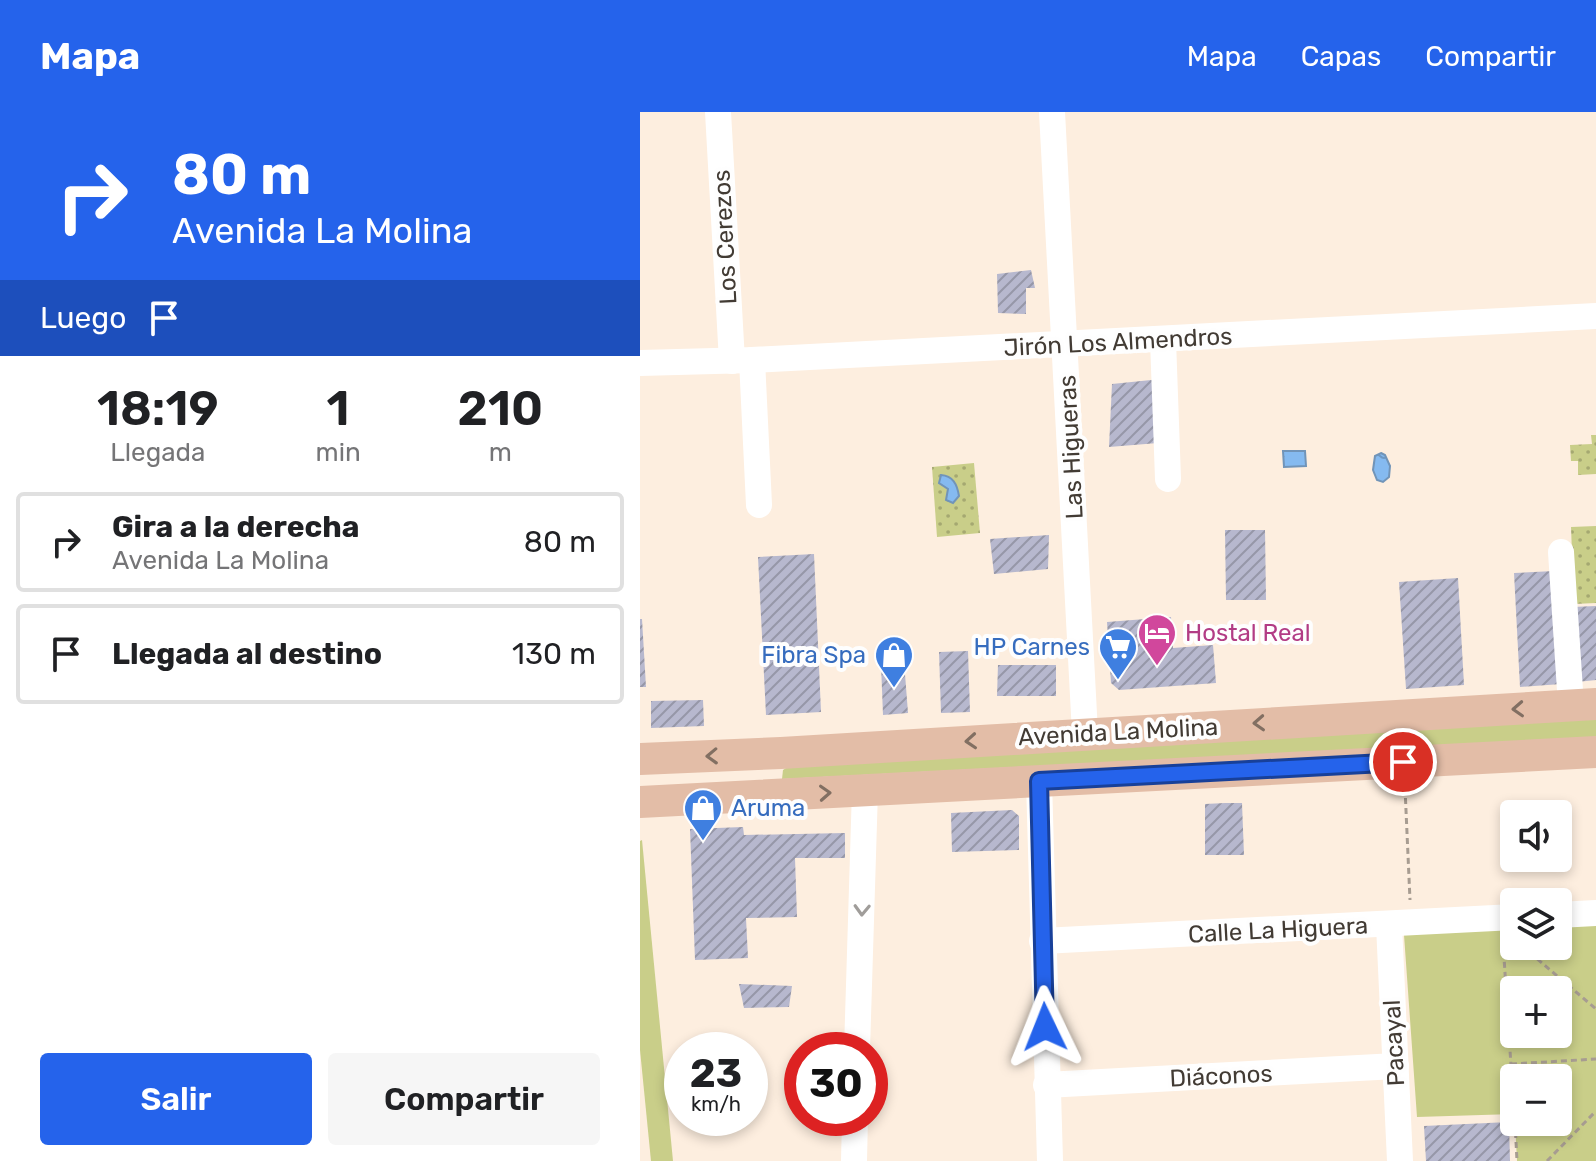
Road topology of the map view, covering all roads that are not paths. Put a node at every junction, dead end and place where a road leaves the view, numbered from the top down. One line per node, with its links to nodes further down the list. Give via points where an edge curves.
1 (718, 112): 6 (street, Los Cerezos)
2 (1052, 112): 5 (street, Las Higueras)
3 (1596, 316): 4 (street, Jirón Los Almendros)
4 (1163, 340): 5 (street, Jirón Los Almendros); 8 (street)
5 (1066, 345): 6 (street, Jirón Los Almendros); 12 (street, Las Higueras)
6 (742, 361): 7 (street, Jirón Los Almendros); 9 (street, Los Cerezos)
7 (640, 363)
8 (1168, 479)
9 (759, 505)
10 (1561, 552): 11 (street)
11 (1583, 705): 12 (main road, Avenida La Molina, one-way to 12)
12 (1085, 733): 14 (main road, Avenida La Molina, one-way to 14)
13 (1596, 752): 16 (main road, Avenida La Molina)
14 (781, 753): 15 (main road, Avenida La Molina, one-way to 15); 18 (main road, via 771,759 767,782)
15 (644, 758): 19 (street)
16 (1039, 781): 17 (main road, Avenida La Molina); 24 (street)
17 (865, 790): 18 (main road, Avenida La Molina, one-way to 17); 25 (street, one-way to 25)
18 (785, 795): 19 (main road, Avenida La Molina)
19 (646, 802)
20 (1596, 913): 21 (street)
21 (1572, 914)
22 (1500, 918): 23 (street, Calle La Higuera)
23 (1400, 925): 24 (street, Calle La Higuera); 26 (street, Pacayal)
24 (1042, 941): 27 (street)
25 (858, 1032)
26 (1396, 1066): 27 (street, Diáconos); 31 (street, Pacayal)
27 (1046, 1085): 30 (street)
28 (855, 1136): 29 (street)
29 (854, 1161)
30 (1050, 1161)
31 (1400, 1161)

